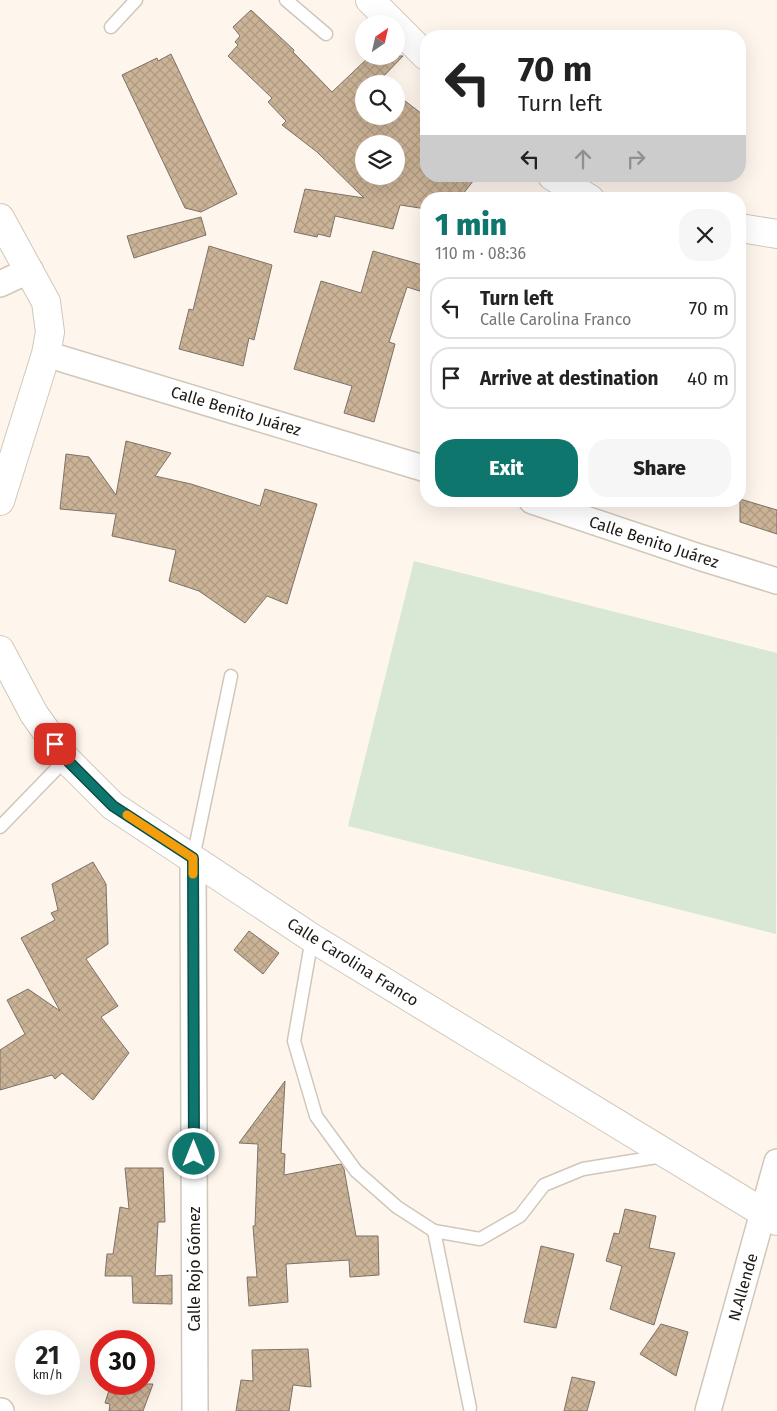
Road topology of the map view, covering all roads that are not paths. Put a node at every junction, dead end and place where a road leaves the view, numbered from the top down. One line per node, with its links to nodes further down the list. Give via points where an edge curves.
1 (136, 0): 5 (lane)
2 (286, 0): 6 (lane)
3 (370, 0): 4 (street)
4 (385, 15)
5 (111, 27)
6 (326, 34)
7 (405, 35): 8 (street)
8 (420, 50)
9 (562, 182): 10 (street)
10 (578, 192)
11 (0, 218): 14 (street)
12 (746, 229): 13 (street)
13 (777, 234)
14 (30, 270): 15 (street); 16 (street, via 46,302 50,332)
15 (0, 284)
16 (46, 354): 17 (street, Calle Benito Juárez); 18 (street)
17 (420, 467)
18 (0, 501)
19 (550, 507): 20 (street, Calle Benito Juárez)
20 (777, 581)
21 (0, 650): 23 (street, Calle Carolina Franco, via 34,714)
22 (231, 676): 25 (lane)
23 (66, 759): 24 (lane); 25 (street, Calle Carolina Franco, via 113,806)
24 (0, 827)
25 (193, 858): 26 (street, Calle Carolina Franco); 32 (street, Calle Rojo Gómez)
26 (312, 938): 27 (street, Calle Carolina Franco); 30 (lane, via 294,1041 316,1116 356,1171 397,1207)
27 (672, 1155): 29 (street, Calle Carolina Franco); 30 (lane, via 583,1169 544,1185 520,1216 480,1239)
28 (777, 1162): 29 (street, N.Allende)
29 (770, 1216): 33 (street, N.Allende)
30 (434, 1231): 31 (lane)
31 (470, 1408)
32 (195, 1411)
33 (708, 1411)

